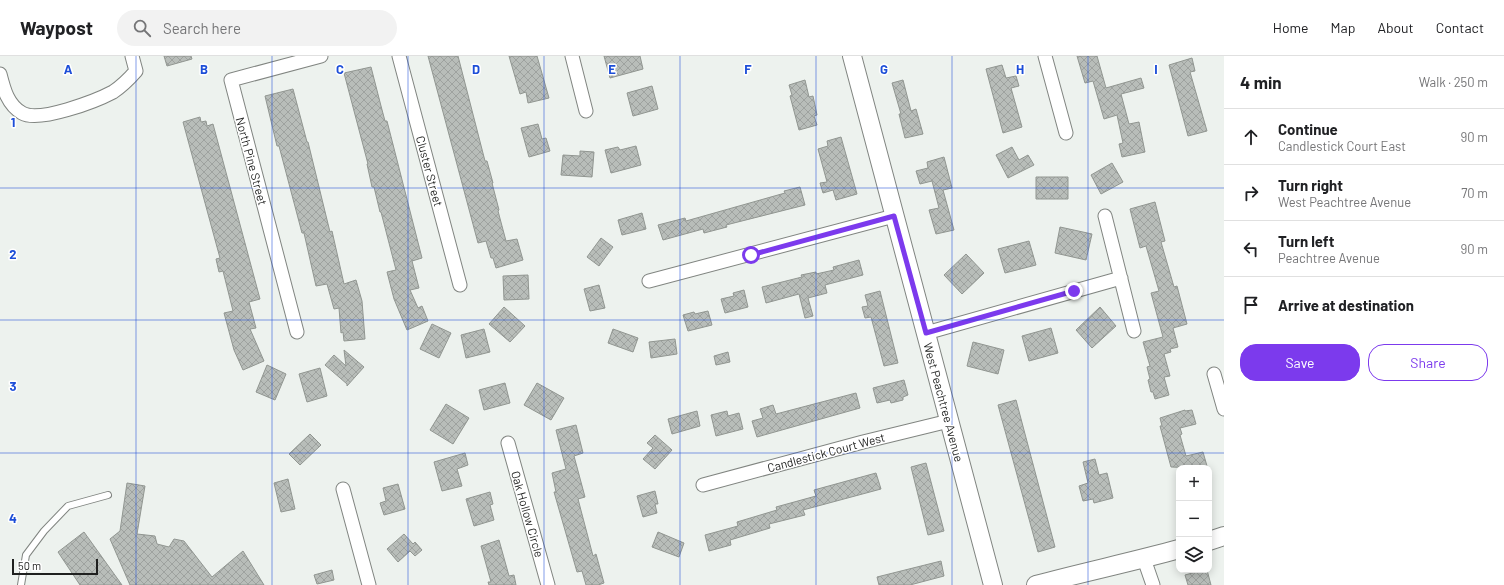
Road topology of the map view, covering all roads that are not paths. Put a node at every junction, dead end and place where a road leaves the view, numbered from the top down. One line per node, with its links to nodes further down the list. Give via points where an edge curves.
1 (132, 56): 7 (street, via 136,71 128,81 114,91 85,104 38,117 24,114 13,107)
2 (399, 56): 14 (street, Cluster Street)
3 (572, 56): 8 (street)
4 (852, 56): 10 (street, West Peachtree Avenue)
5 (1045, 56): 9 (street)
6 (315, 57): 16 (street, North Pine Street, via 231,80)
7 (0, 74)
8 (586, 111)
9 (1066, 133)
10 (894, 216): 13 (street); 17 (street, West Peachtree Avenue)
11 (1105, 216): 12 (street)
12 (1121, 278): 15 (street); 17 (street)
13 (649, 281)
14 (460, 285)
15 (1134, 331)
16 (297, 332)
17 (926, 333): 20 (street, West Peachtree Avenue)
18 (1214, 374): 19 (street)
19 (1224, 409)
20 (949, 421): 22 (street, Candlestick Court West); 32 (street, West Peachtree Avenue)
21 (508, 443): 31 (street, Oak Hollow Circle)
22 (703, 485)
23 (343, 489): 30 (street)
24 (108, 495): 29 (lane, via 68,506 26,555)
25 (1224, 536): 26 (street)
26 (1212, 540)
27 (1176, 550): 28 (street)
28 (1144, 558): 33 (street); 34 (street)
29 (21, 585)
30 (369, 585)
31 (548, 585)
32 (993, 585)
33 (1036, 585)
34 (1153, 585)

